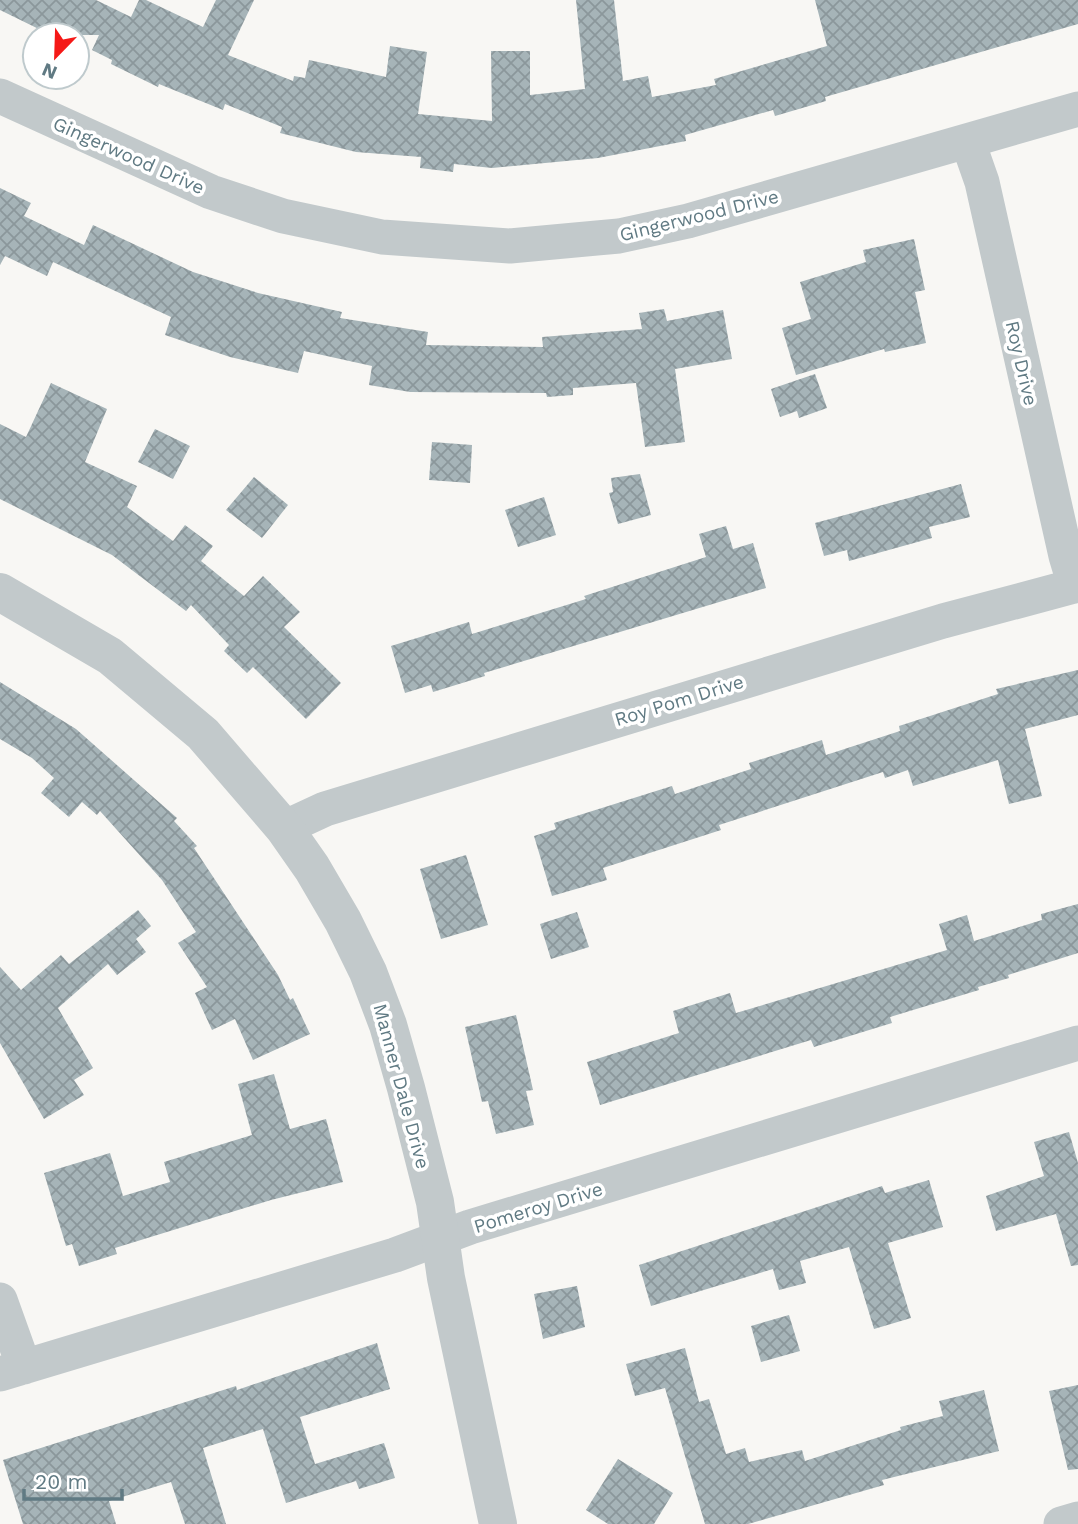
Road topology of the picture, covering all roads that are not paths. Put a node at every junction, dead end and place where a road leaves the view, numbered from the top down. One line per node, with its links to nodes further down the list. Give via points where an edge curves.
1 (0, 96): 3 (street, Gingerwood Drive, via 211,192 283,216 382,237 510,246 620,236 688,221)
2 (1078, 109): 3 (street, Gingerwood Drive)
3 (968, 142): 4 (street, Roy Drive, via 982,181 1066,556)
4 (1077, 585): 6 (street, Roy Pom Drive, via 598,724 325,809)
5 (0, 592): 6 (street, Manner Dale Drive, via 110,656 203,734)
6 (284, 828): 8 (street, Manner Dale Drive, via 343,920 384,1014 435,1202)
7 (1078, 1043): 8 (street, Pomeroy Drive)
8 (440, 1238): 10 (street, Pomeroy Drive); 12 (street, Manner Dale Drive)
9 (0, 1300): 10 (street)
10 (12, 1371)
11 (1078, 1519): 13 (street)
12 (498, 1524)
13 (1061, 1524)

